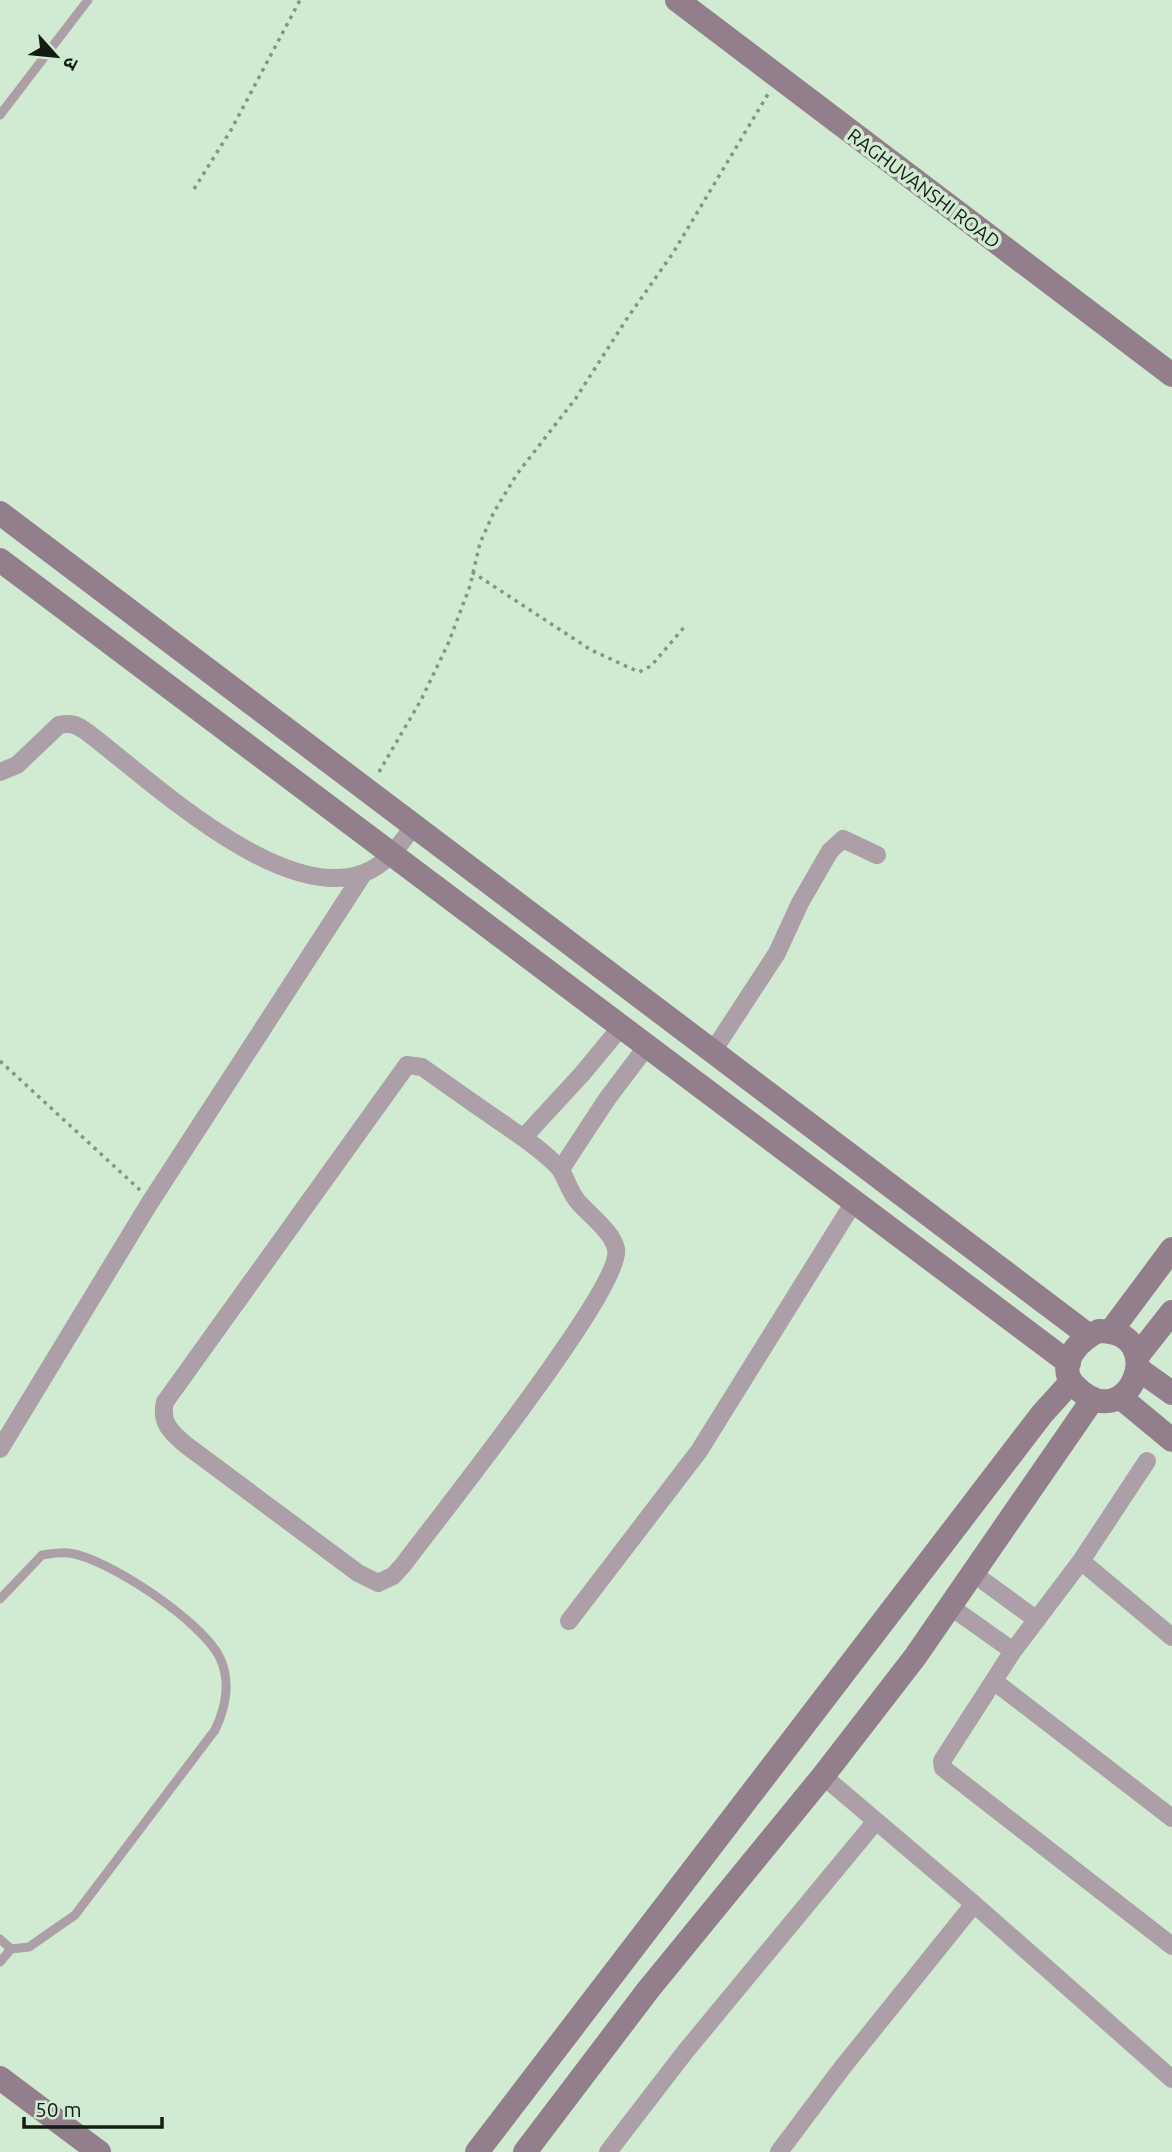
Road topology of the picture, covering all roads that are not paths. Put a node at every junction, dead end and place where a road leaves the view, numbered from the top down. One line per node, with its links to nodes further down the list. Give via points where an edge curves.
1 (88, 0): 3 (lane)
2 (677, 0): 4 (street, RAGHUVANSHI ROAD)
3 (0, 115)
4 (1172, 375)
5 (0, 513): 8 (street)
6 (0, 560): 9 (street)
7 (0, 772): 11 (street, via 18,765 59,725 74,724 190,814 261,856 318,878)
8 (414, 826): 9 (street); 14 (street)
9 (392, 855): 11 (street); 12 (street)
10 (877, 855): 14 (street, via 843,839 833,847 777,953)
11 (363, 874): 27 (street, via 149,1204)
12 (621, 1027): 13 (street); 15 (street)
13 (647, 1046): 16 (street); 17 (street)
14 (713, 1051): 20 (street)
15 (523, 1138): 16 (street); 16 (street, via 422,1067 407,1065 165,1402 167,1428 358,1573 378,1583 393,1576 567,1347 614,1269 614,1243 575,1200)
16 (561, 1170)
17 (854, 1202): 22 (street); 34 (street, via 699,1451)
18 (1172, 1249): 20 (street)
19 (1172, 1312): 21 (street)
20 (1099, 1333): 21 (street, via 1122,1335); 22 (street, via 1079,1342)
21 (1140, 1362): 23 (street); 24 (street, via 1134,1386)
22 (1070, 1373): 25 (street, via 1083,1394); 46 (street)
23 (1172, 1393)
24 (1120, 1397): 25 (street, via 1104,1402); 26 (street)
25 (1093, 1399): 30 (street)
26 (1172, 1440)
27 (0, 1449)
28 (1147, 1461): 29 (street)
29 (1081, 1561): 33 (street); 35 (street)
30 (974, 1574): 32 (street); 33 (street)
31 (0, 1599): 44 (lane, via 42,1555 69,1553 111,1568 194,1626 220,1658 226,1678 224,1706 215,1730 75,1915 29,1947)
32 (951, 1607): 36 (street); 38 (street)
33 (1037, 1620): 36 (street)
34 (569, 1621)
35 (1172, 1637)
36 (1013, 1651): 37 (street)
37 (995, 1682): 39 (street); 43 (street, via 943,1757 943,1768)
38 (823, 1776): 40 (street); 47 (street)
39 (1172, 1818)
40 (876, 1821): 41 (street); 53 (street)
41 (974, 1904): 49 (street); 54 (street)
42 (0, 1939): 44 (lane)
43 (1172, 1945)
44 (11, 1949): 45 (lane)
45 (0, 1962)
46 (565, 2037): 47 (street); 51 (street)
47 (595, 2060): 52 (street)
48 (0, 2078): 50 (street)
49 (1172, 2079)
50 (99, 2152)
51 (477, 2152)
52 (525, 2152)
53 (608, 2152)
54 (779, 2152)

